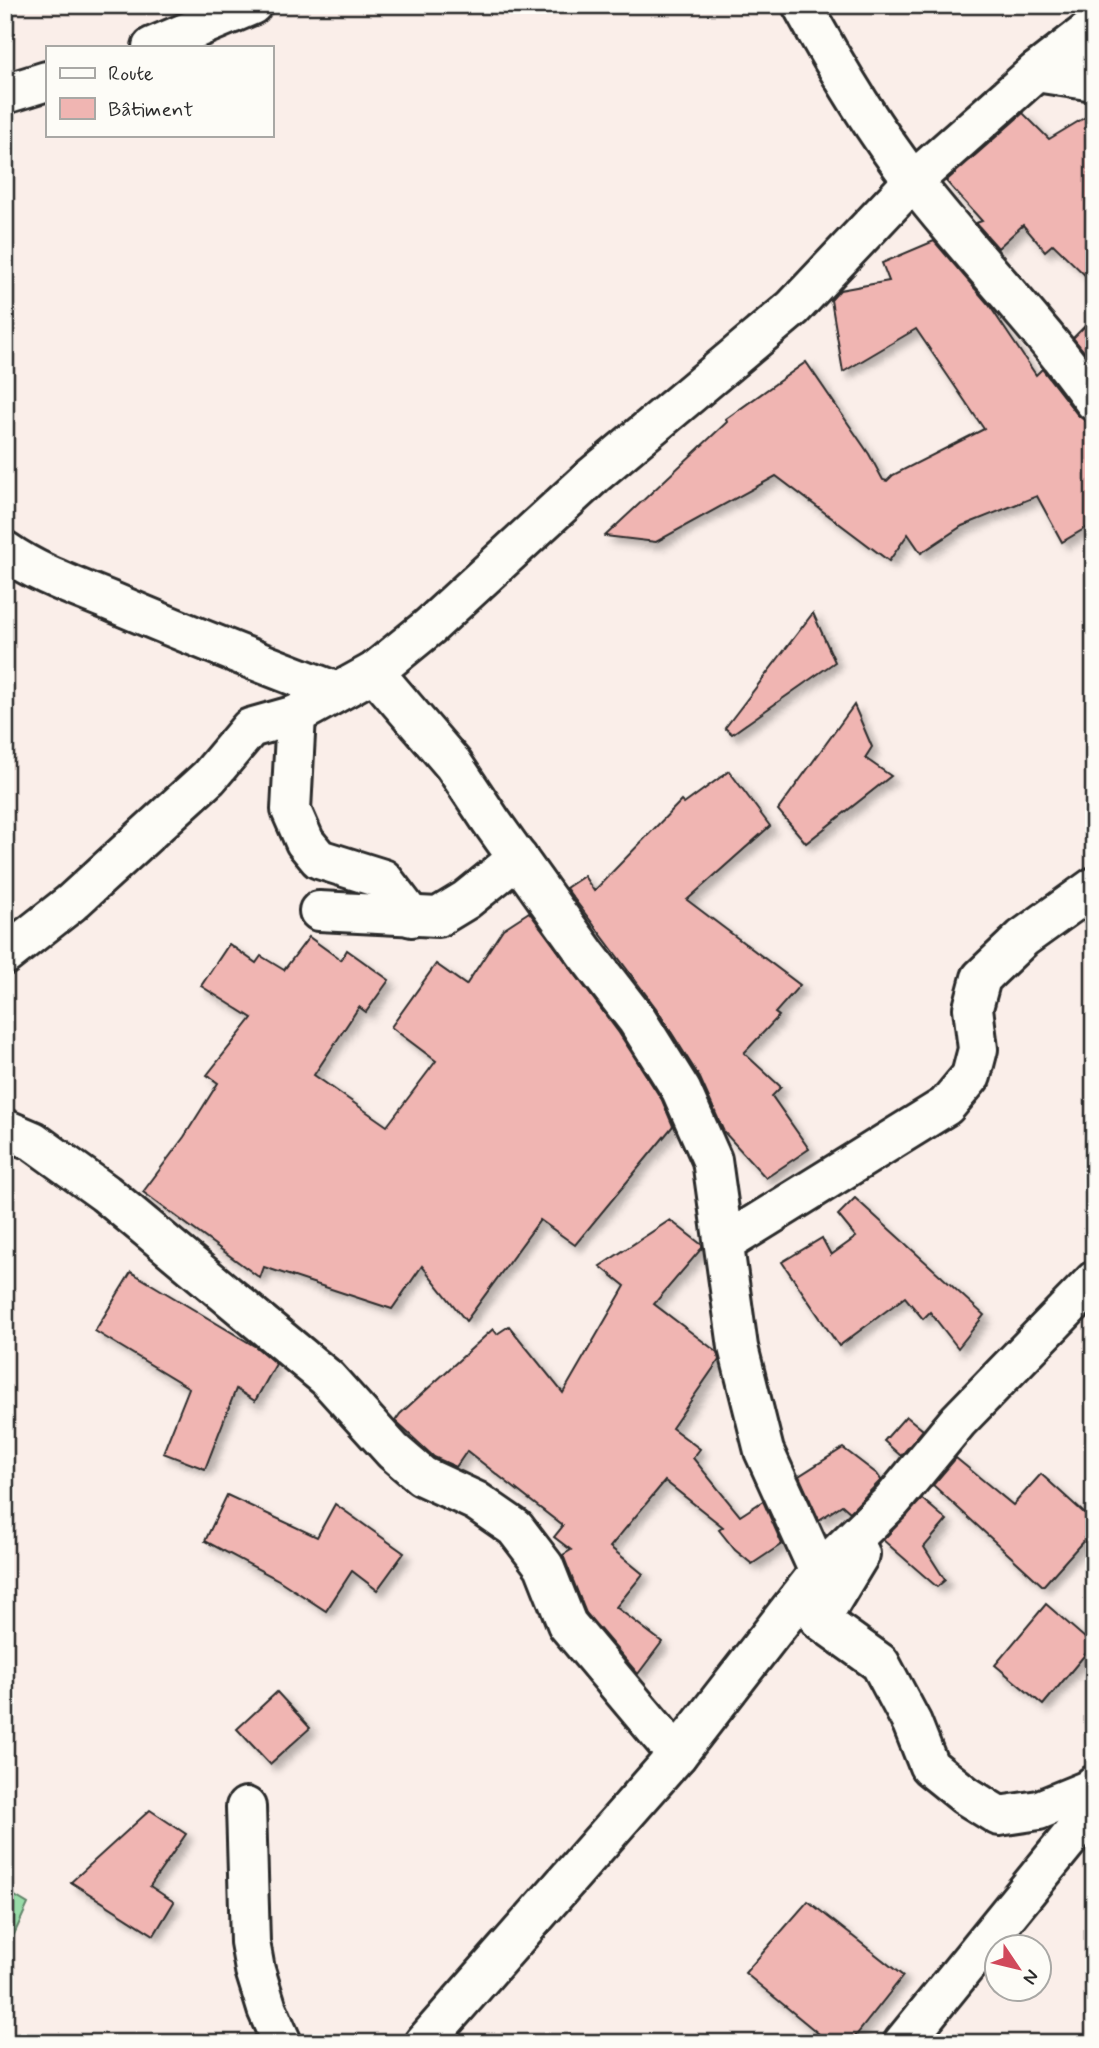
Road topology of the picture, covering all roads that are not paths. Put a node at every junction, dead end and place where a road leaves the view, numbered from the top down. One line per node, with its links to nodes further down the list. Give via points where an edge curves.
1 (252, 5): 4 (street)
2 (802, 5): 9 (street)
3 (1094, 27): 5 (street)
4 (154, 46)
5 (1036, 72): 6 (street); 9 (street)
6 (1094, 81)
7 (46, 82): 8 (street)
8 (5, 94)
9 (913, 181): 10 (street, via 1062,356); 12 (street, via 793,308 594,475)
10 (1094, 401)
11 (5, 551): 13 (street, via 25,565)
12 (374, 672): 13 (street); 15 (street, via 453,764)
13 (337, 692): 14 (street)
14 (296, 715): 18 (street, via 290,810 305,842 319,859 383,879); 19 (street, via 250,728 209,778 71,903)
15 (518, 858): 18 (street, via 438,917); 21 (street, via 637,1020 681,1090 712,1160)
16 (1094, 887): 21 (street, via 1023,938 981,978 973,1008 978,1049 971,1076 946,1106)
17 (319, 911): 18 (street)
18 (412, 917)
19 (5, 955)
20 (5, 1129): 25 (street, via 33,1141 105,1193 224,1292 327,1378 422,1476 475,1501 515,1528 544,1566 567,1624)
21 (725, 1243): 24 (street, via 738,1347 764,1451)
22 (1094, 1280): 23 (street, via 958,1421)
23 (892, 1501): 24 (street); 26 (street, via 820,1620 880,1663 929,1766 999,1816 1039,1810)
24 (819, 1572): 25 (street)
25 (677, 1755): 30 (street)
26 (1094, 1785)
27 (246, 1807): 29 (street, via 250,1942 267,2009)
28 (1094, 1808): 31 (street)
29 (282, 2043)
30 (424, 2043)
31 (903, 2043)

